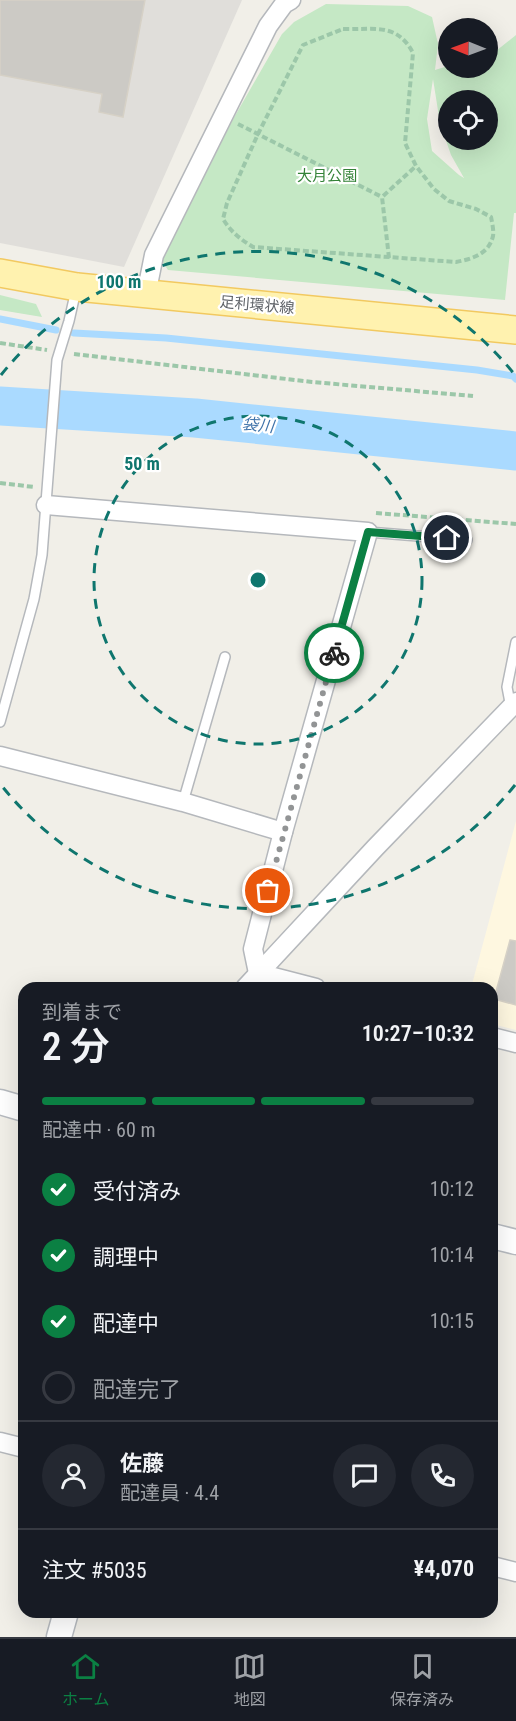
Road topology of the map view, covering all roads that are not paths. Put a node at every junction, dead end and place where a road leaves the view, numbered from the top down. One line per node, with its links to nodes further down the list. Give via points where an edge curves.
1 (291, 0): 4 (street, via 268,26 159,245)
2 (0, 273): 3 (main road, 足利環状線)
3 (77, 287): 4 (main road, 足利環状線); 6 (lane, via 57,360)
4 (146, 295): 5 (main road, 足利環状線)
5 (516, 330)
6 (46, 506): 7 (street); 12 (lane, via 34,599)
7 (368, 532): 8 (lane); 15 (street)
8 (467, 540)
9 (516, 642): 11 (lane, via 507,687)
10 (225, 657): 14 (lane)
11 (513, 705): 16 (street)
12 (0, 722)
13 (0, 756): 14 (street)
14 (183, 802): 15 (street)
15 (283, 832): 16 (street, via 253,949)
16 (258, 973): 17 (street); 18 (street)
17 (250, 982)
18 (293, 982)
19 (498, 1038): 20 (street)
20 (516, 1043)
21 (0, 1102): 22 (street)
22 (18, 1107)
23 (498, 1238): 24 (street)
24 (516, 1242)
25 (0, 1442): 26 (street)
26 (18, 1446)
27 (498, 1568): 28 (street)
28 (516, 1572)
29 (64, 1618): 30 (street)
30 (59, 1637)

